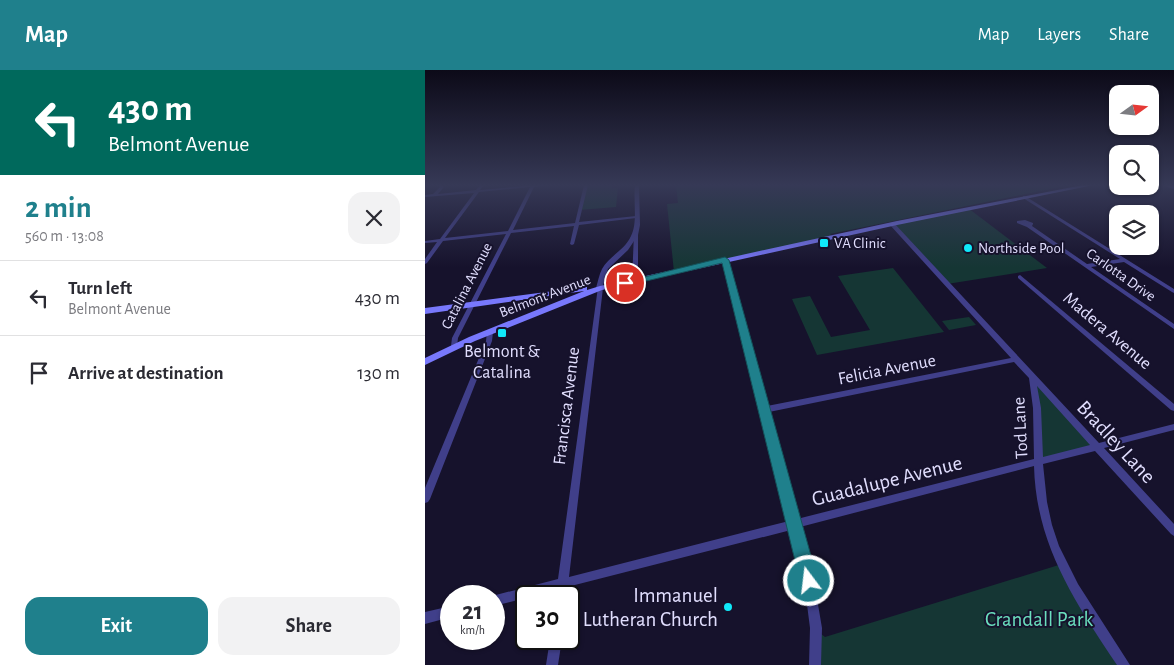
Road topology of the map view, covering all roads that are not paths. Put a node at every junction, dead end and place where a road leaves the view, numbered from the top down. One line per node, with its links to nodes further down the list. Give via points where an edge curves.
1 (462, 213): 13 (street)
2 (519, 213): 11 (street, Catalina Avenue)
3 (578, 213): 8 (street)
4 (636, 213): 7 (street)
5 (947, 213): 9 (main road, Belmont Avenue)
6 (1049, 213): 17 (street)
7 (636, 217): 8 (street); 12 (street)
8 (575, 224): 11 (street); 15 (street)
9 (892, 224): 16 (main road, Belmont Avenue); 31 (street, Tod Lane)
10 (1029, 226): 19 (street, Carlotta Drive)
11 (509, 232): 13 (street); 26 (street, Catalina Avenue)
12 (635, 234): 21 (street); 22 (street, Francisca Avenue, via 628,246 605,267)
13 (441, 240): 14 (street); 18 (street)
14 (425, 242)
15 (572, 244)
16 (725, 260): 21 (main road, Belmont Avenue); 35 (street)
17 (1124, 260): 19 (street); 23 (street)
18 (425, 262)
19 (1086, 266): 28 (street, Carlotta Drive)
20 (1020, 277): 34 (street, Madera Avenue)
21 (635, 281): 22 (main road, Belmont Avenue)
22 (600, 288): 24 (main road); 25 (main road, Belmont Avenue); 42 (street, Francisca Avenue)
23 (1174, 291)
24 (525, 298): 25 (main road); 26 (main road)
25 (573, 298): 29 (main road, Belmont Avenue)
26 (472, 305): 27 (main road); 30 (street, Catalina Avenue)
27 (425, 311)
28 (1174, 327)
29 (490, 332): 30 (main road, Belmont Avenue); 39 (street)
30 (454, 346): 32 (main road, Belmont Avenue)
31 (1016, 359): 33 (street, Tod Lane); 35 (street, Felicia Avenue)
32 (425, 362)
33 (1032, 377): 37 (street, Bradley Lane); 38 (street, Tod Lane, via 1039,417)
34 (1174, 408)
35 (764, 410): 40 (street)
36 (1174, 427): 37 (street, Guadalupe Avenue)
37 (1097, 447): 38 (street, Guadalupe Avenue); 41 (street, Bradley Lane)
38 (1039, 462): 40 (street, Guadalupe Avenue); 49 (street, Tod Lane, via 1042,502 1056,552 1083,604)
39 (425, 500)
40 (794, 524): 42 (street, Guadalupe Avenue); 48 (street, via 814,605)
41 (1174, 531)
42 (563, 584): 43 (street, Guadalupe Avenue)
43 (505, 598)
44 (440, 615): 45 (street)
45 (425, 618)
46 (554, 650): 47 (street)
47 (552, 665)
48 (815, 665)
49 (1124, 665)

